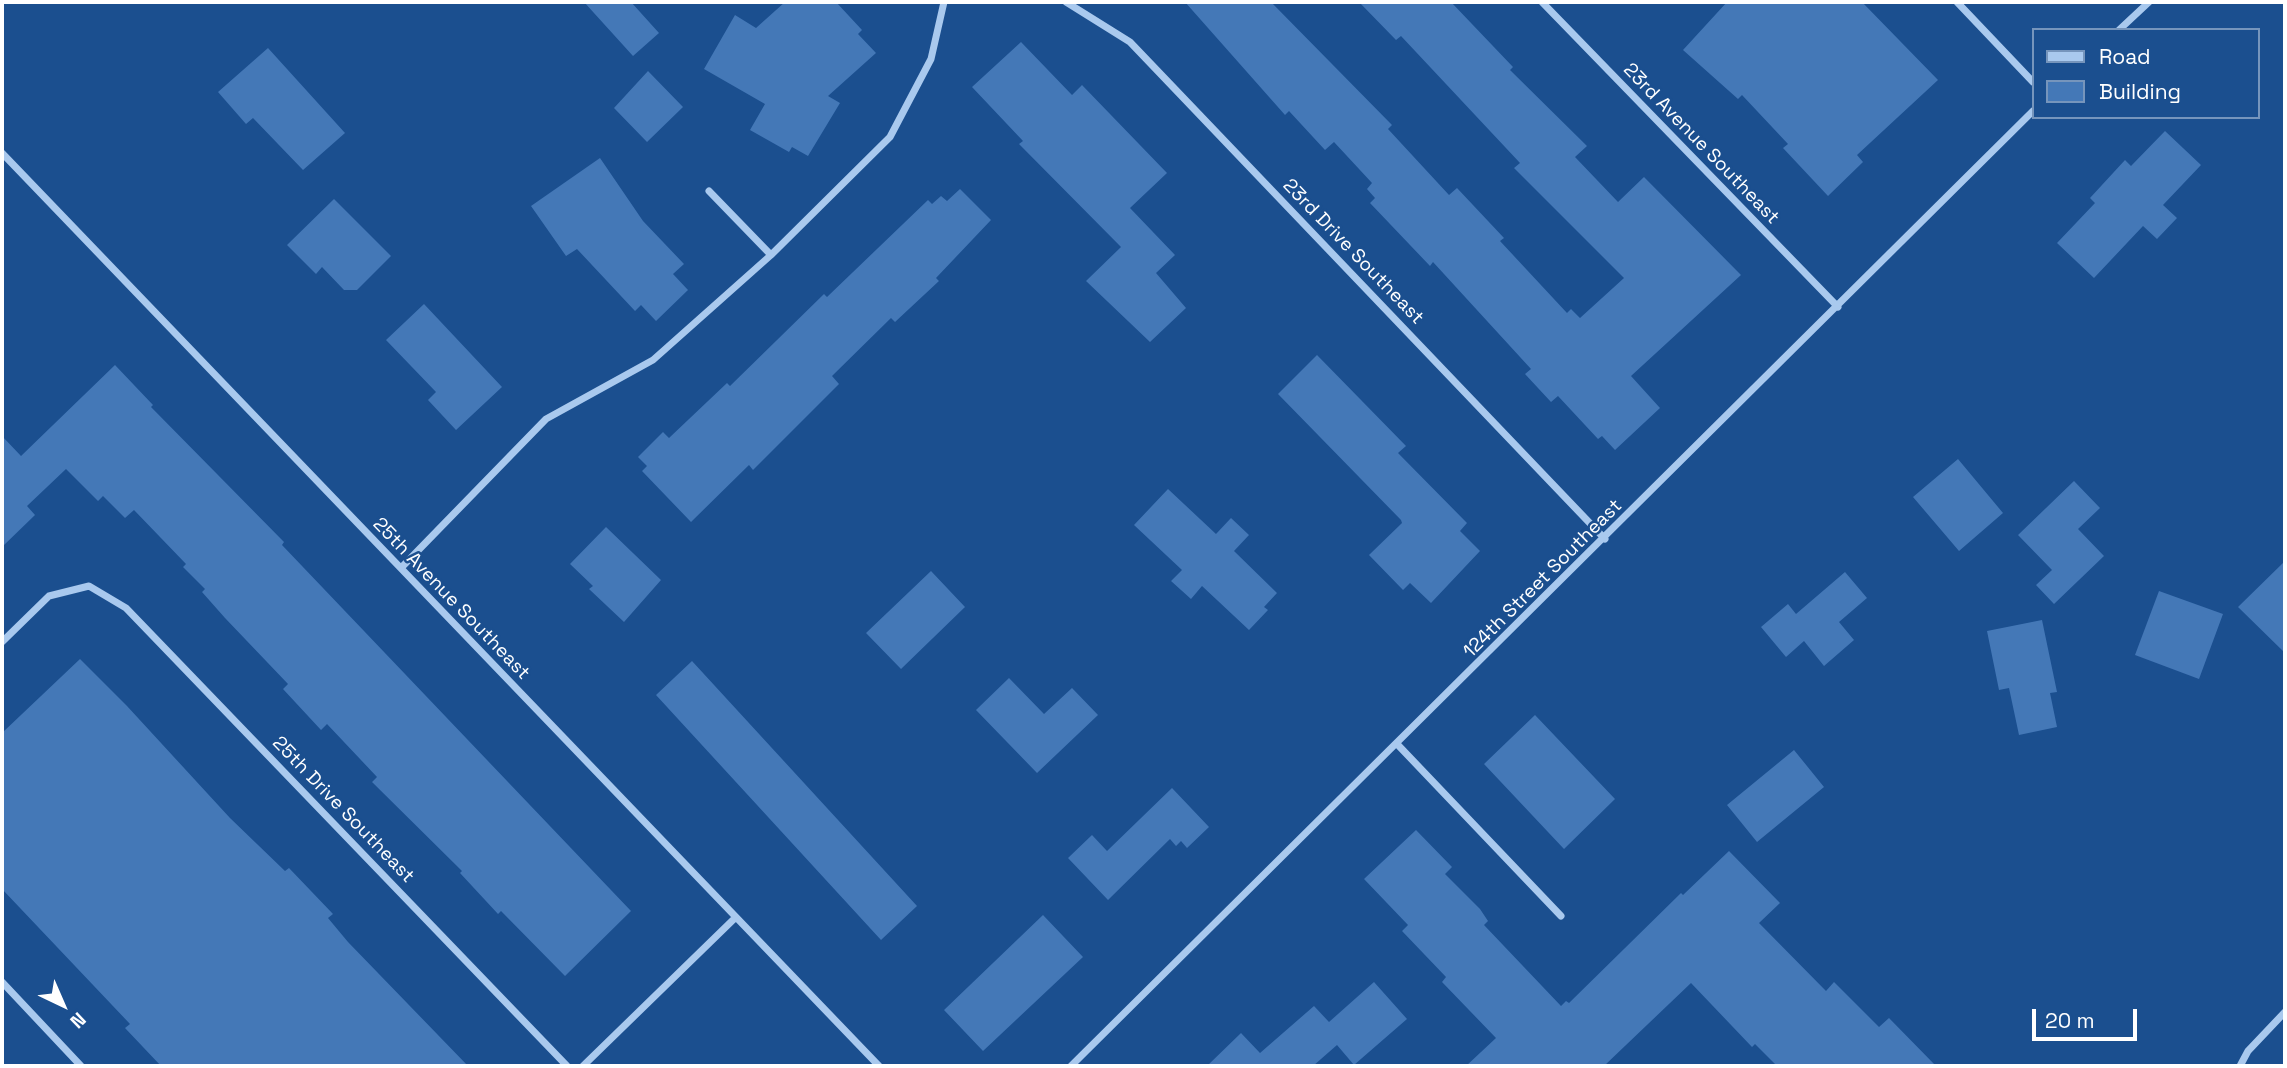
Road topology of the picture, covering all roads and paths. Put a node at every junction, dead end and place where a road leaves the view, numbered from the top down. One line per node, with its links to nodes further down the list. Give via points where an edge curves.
1 (944, 2): 11 (street, via 931,60 890,137)
2 (1066, 2): 13 (street, 23rd Drive Southeast, via 1130,42)
3 (1542, 2): 12 (street, 23rd Avenue Southeast)
4 (1957, 2): 7 (street)
5 (2150, 2): 6 (street)
6 (2121, 28)
7 (2032, 81)
8 (2032, 112): 12 (street, 124th Street Southeast)
9 (2, 153): 14 (street, 25th Avenue Southeast)
10 (709, 191): 11 (street)
11 (771, 255): 14 (street, via 653,360 545,419)
12 (1838, 307): 13 (street, 124th Street Southeast)
13 (1605, 540): 16 (street, 124th Street Southeast)
14 (401, 568): 18 (street, 25th Avenue Southeast)
15 (2, 642): 22 (street, 25th Drive Southeast, via 49,596 89,586 127,608)
16 (1398, 745): 17 (street); 25 (street, 124th Street Southeast)
17 (1561, 916)
18 (734, 918): 23 (street); 24 (street, 25th Avenue Southeast)
19 (2, 982): 21 (street)
20 (2285, 1012): 26 (street)
21 (81, 1066)
22 (567, 1066)
23 (583, 1066)
24 (879, 1066)
25 (1071, 1066)
26 (2240, 1066)

